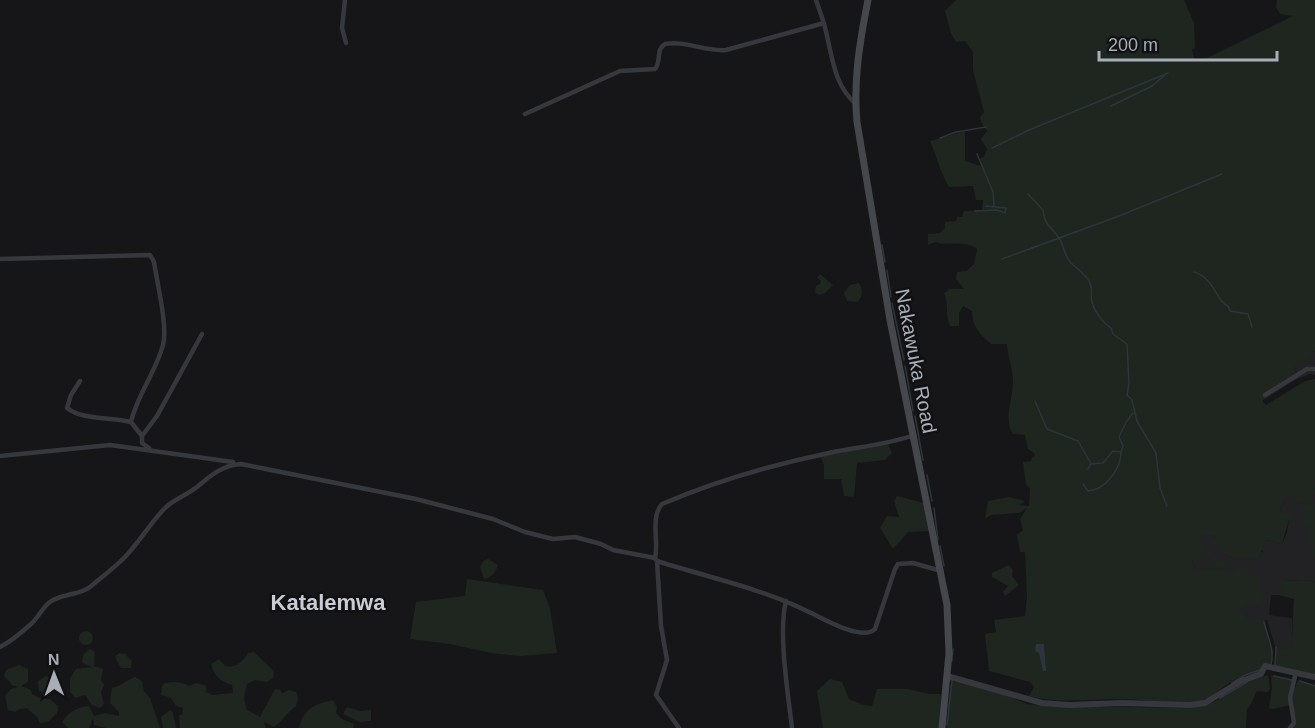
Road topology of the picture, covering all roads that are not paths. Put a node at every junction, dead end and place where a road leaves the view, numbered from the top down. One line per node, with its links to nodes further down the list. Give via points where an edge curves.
1 (345, 0): 5 (street, via 342,28)
2 (816, 0): 4 (street)
3 (868, 0): 6 (main road, Nakawuka Road)
4 (824, 23): 6 (street, via 835,74); 7 (street, via 726,50 665,44 659,49 655,69 620,71)
5 (346, 43)
6 (855, 105): 14 (main road, Nakawuka Road, via 888,311)
7 (525, 114)
8 (0, 259): 13 (street, via 150,255 164,344)
9 (202, 334): 15 (street)
10 (1315, 369): 12 (street, via 1307,369)
11 (80, 381): 13 (street, via 67,408 74,414)
12 (1265, 395)
13 (131, 422): 15 (street)
14 (914, 435): 19 (street, via 747,472 662,504 657,514); 20 (main road, Nakawuka Road)
15 (142, 436): 16 (street, via 142,443)
16 (151, 450): 17 (street, via 110,445); 18 (street)
17 (0, 456)
18 (241, 464): 19 (street, via 417,499 494,519 525,532 553,539 575,537); 22 (street, via 224,467 176,498 110,571 84,591 62,595 49,603 13,641)
19 (656, 560): 21 (street); 26 (street, via 667,660 656,694)
20 (941, 571): 21 (street, via 907,562 898,564 875,629 867,634); 24 (main road, Nakawuka Road, via 948,616)
21 (786, 601): 27 (street, via 783,613)
22 (0, 647)
23 (1296, 672): 24 (street, via 1265,666 1261,674 1194,705 1035,703); 25 (street); 29 (street, via 1290,698 1294,723)
24 (948, 676): 28 (main road, Nakawuka Road)
25 (1315, 677)
26 (679, 728)
27 (792, 728)
28 (942, 728)
29 (1290, 728)

